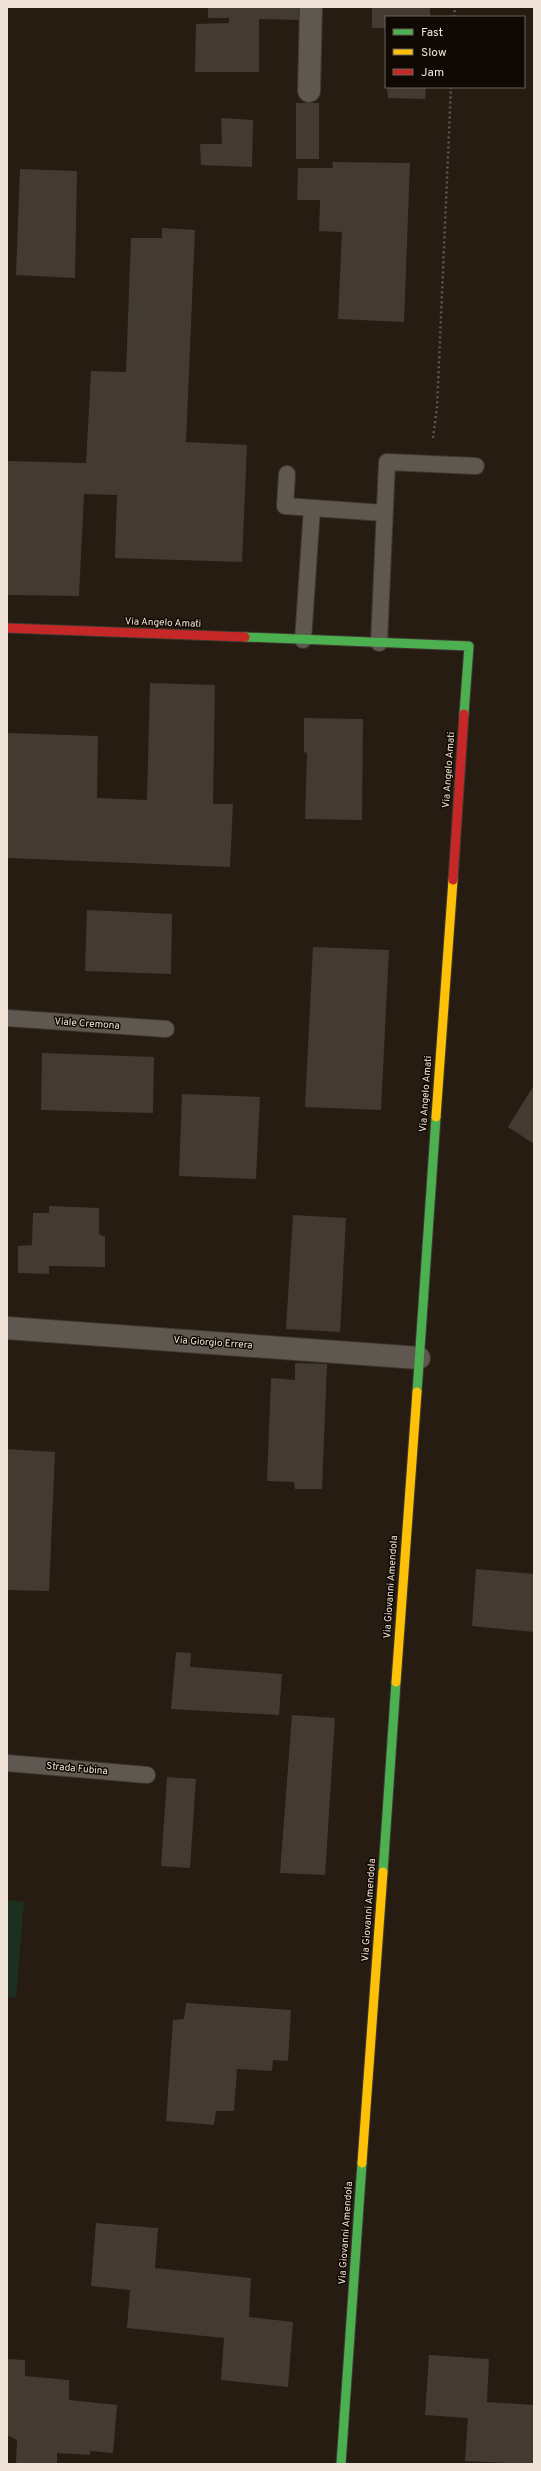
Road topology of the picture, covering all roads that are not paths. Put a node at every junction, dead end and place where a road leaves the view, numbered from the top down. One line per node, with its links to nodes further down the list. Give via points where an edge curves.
1 (311, 7): 2 (street)
2 (309, 91)
3 (476, 466): 6 (lane, via 387,462)
4 (287, 474): 5 (lane, via 285,506)
5 (312, 508): 6 (lane); 8 (lane)
6 (384, 513): 9 (lane)
7 (7, 628): 8 (street, Via Angelo Amati)
8 (303, 640): 9 (street, Via Angelo Amati)
9 (379, 643): 13 (street, Via Angelo Amati, via 469,646)
10 (7, 1018): 11 (lane, Viale Cremona)
11 (166, 1029)
12 (7, 1328): 13 (street, Via Giorgio Errera)
13 (419, 1358): 16 (street, Via Giovanni Amendola)
14 (7, 1763): 15 (lane, Strada Fubina)
15 (147, 1775)
16 (341, 2464)

